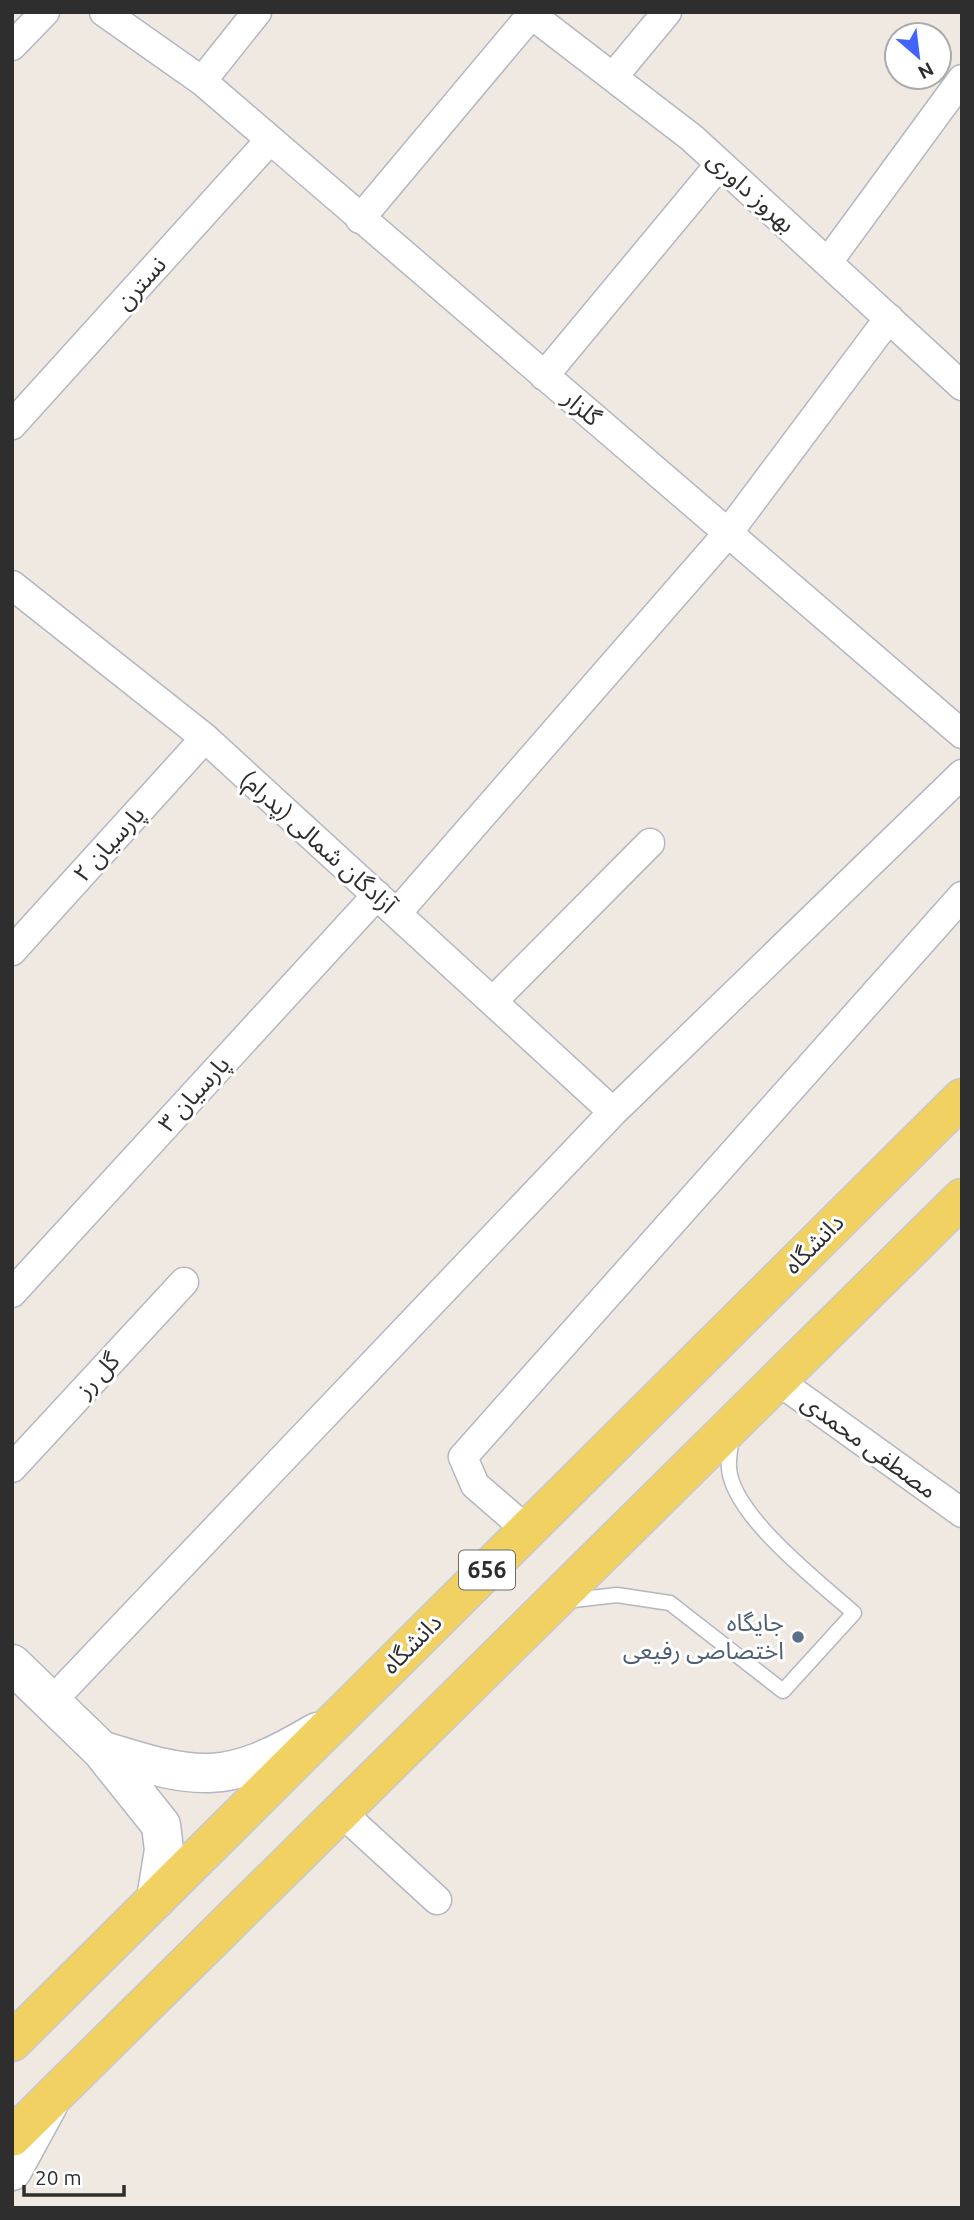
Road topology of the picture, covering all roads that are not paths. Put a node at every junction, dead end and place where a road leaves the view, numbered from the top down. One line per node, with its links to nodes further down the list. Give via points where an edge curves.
1 (45, 12): 7 (street)
2 (104, 12): 10 (street)
3 (139, 12): 10 (street)
4 (257, 12): 10 (street)
5 (667, 12): 8 (street)
6 (530, 14): 8 (street, بهروز داوری); 13 (street)
7 (12, 46)
8 (613, 78): 12 (street, بهروز داوری)
9 (962, 79): 14 (street)
10 (202, 82): 11 (street, گلزار)
11 (270, 140): 13 (street, گلزار); 18 (street, نسترن)
12 (720, 164): 14 (street, بهروز داوری); 16 (street)
13 (360, 219): 16 (street, گلزار)
14 (828, 262): 15 (street, بهروز داوری)
15 (889, 318): 17 (street, بهروز داوری); 19 (street, پارسیان ۳)
16 (544, 376): 19 (street, گلزار)
17 (962, 386)
18 (12, 425)
19 (728, 533): 21 (street, گلزار); 26 (street, پارسیان ۳)
20 (12, 585): 22 (street, آزادگان شمالی (پدرام))
21 (962, 734)
22 (205, 738): 26 (street, آزادگان شمالی (پدرام)); 27 (street, پارسیان ۲)
23 (962, 774): 30 (street)
24 (650, 843): 28 (street)
25 (962, 896): 38 (street, via 463,1457 475,1485)
26 (387, 904): 28 (street, آزادگان شمالی (پدرام)); 33 (street, پارسیان ۳)
27 (12, 951)
28 (493, 1001): 30 (street, آزادگان شمالی (پدرام))
29 (962, 1098): 38 (main road, دانشگاه / 656)
30 (613, 1112): 41 (street)
31 (962, 1198): 34 (main road, 656)
32 (184, 1282): 36 (street, گل رز)
33 (12, 1293)
34 (777, 1380): 35 (main road, 656); 37 (street, مصطفی محمدی)
35 (734, 1424): 39 (main road, 656); 39 (lane, via 728,1470 745,1507 786,1554 854,1613 783,1692 670,1603 617,1595)
36 (12, 1468)
37 (962, 1513)
38 (527, 1530): 42 (main road, دانشگاه / 656)
39 (553, 1602): 44 (main road, 656)
40 (12, 1664): 41 (street)
41 (51, 1702): 43 (street)
42 (334, 1722): 43 (street, via 250,1766 211,1775 170,1772); 45 (main road, دانشگاه / 656)
43 (101, 1750): 45 (street, via 161,1825 164,1850)
44 (341, 1812): 46 (street); 48 (main road, 656)
45 (156, 1899): 47 (main road, دانشگاه / 656)
46 (437, 1900)
47 (12, 2042)
48 (52, 2097): 49 (main road, 656); 50 (street)
49 (12, 2137)
50 (12, 2171)

